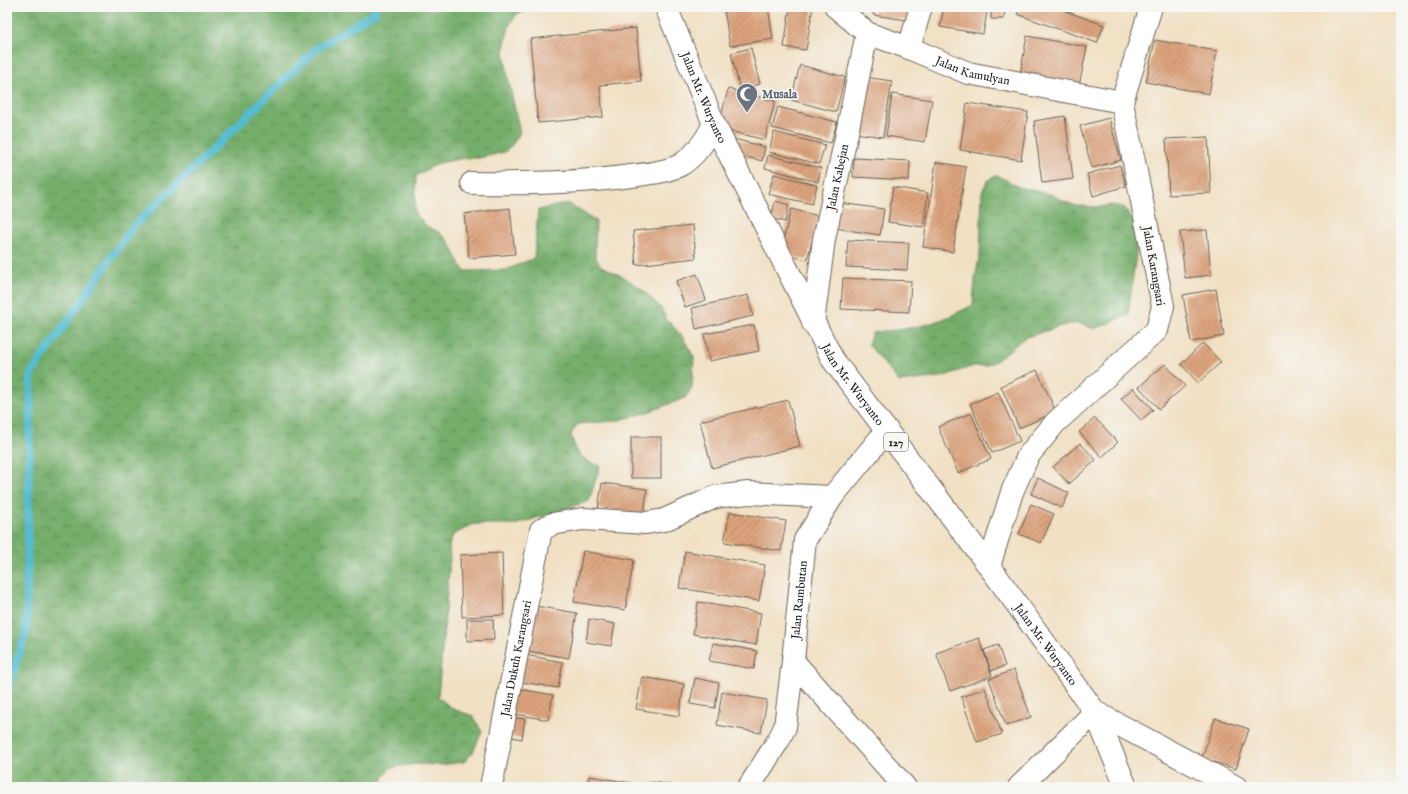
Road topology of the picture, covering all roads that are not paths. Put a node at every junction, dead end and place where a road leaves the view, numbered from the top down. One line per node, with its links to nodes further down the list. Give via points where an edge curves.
1 (666, 7): 8 (street, Jalan Mr. Wuryanto / 127)
2 (836, 7): 5 (street, Jalan Kamulyan)
3 (921, 7): 6 (street)
4 (1151, 7): 7 (street, Jalan Karangsari)
5 (867, 33): 6 (street, Jalan Kamulyan); 10 (street, Jalan Kabejan, via 824,239)
6 (909, 48): 7 (street, Jalan Kamulyan, via 968,73)
7 (1122, 102): 13 (street, Jalan Karangsari, via 1163,306 1157,330 1054,423 1028,456 1012,492)
8 (714, 124): 9 (street, via 700,149 681,164 654,173 596,180 521,184); 10 (street, Jalan Mr. Wuryanto / 127)
9 (472, 183)
10 (814, 323): 11 (street, Jalan Mr. Wuryanto / 127, via 833,360)
11 (887, 430): 12 (street, Jalan Rambutan); 13 (street, Jalan Mr. Wuryanto / 127)
12 (832, 496): 14 (street, Jalan Rambutan, via 805,540); 16 (street, Jalan Dukuh Karangsari, via 748,493 715,498 664,520 646,523 583,519 552,524 541,530)
13 (989, 566): 15 (street, Jalan Mr. Wuryanto / 127)
14 (794, 661): 17 (street, Jalan Rambutan, via 784,727); 18 (street)
15 (1095, 712): 19 (street); 20 (street); 21 (street, Jalan Mr. Wuryanto / 127)
16 (491, 787)
17 (749, 787)
18 (905, 787)
19 (1020, 787)
20 (1126, 787)
21 (1236, 787)

